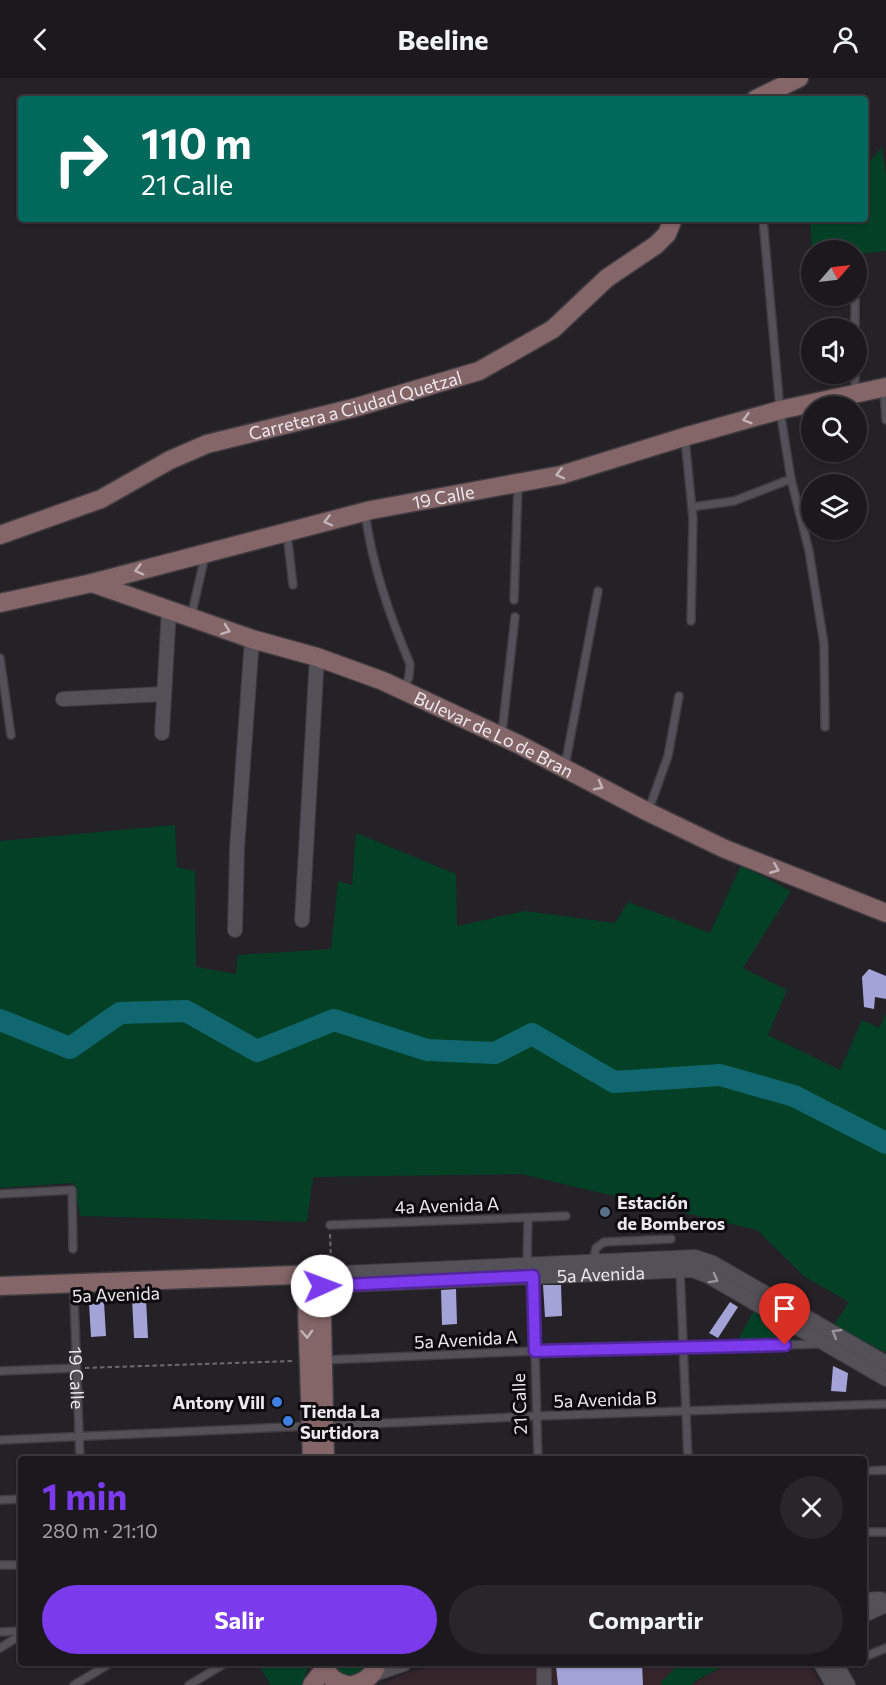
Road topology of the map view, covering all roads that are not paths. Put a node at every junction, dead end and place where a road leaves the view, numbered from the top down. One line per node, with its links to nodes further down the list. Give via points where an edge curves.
1 (799, 78): 2 (street)
2 (762, 96)
3 (672, 222): 16 (street, Carretera a Ciudad Quetzal, via 667,234 656,244 607,278 553,329 479,371 357,407 207,444 101,499)
4 (763, 222): 8 (lane)
5 (855, 384): 7 (lane)
6 (885, 387): 7 (street, 19 Calle); 9 (lane)
7 (855, 393): 8 (street, 19 Calle)
8 (780, 410): 10 (street, 19 Calle, one-way to 10); 11 (lane)
9 (886, 420)
10 (684, 437): 12 (street, 19 Calle, one-way to 12, via 561,475); 13 (lane)
11 (791, 479): 13 (lane, via 734,501); 34 (lane, via 809,551 824,644)
12 (519, 483): 14 (street, 19 Calle); 21 (lane)
13 (692, 507): 26 (lane)
14 (365, 512): 15 (street, 19 Calle, one-way to 15); 30 (lane, via 381,589 410,664 410,677)
15 (287, 532): 17 (street, 19 Calle); 19 (lane)
16 (0, 536)
17 (205, 553): 18 (street, 19 Calle, one-way to 18); 24 (lane)
18 (92, 583): 22 (street, 19 Calle); 23 (street, Bulevar de Lo de Bran)
19 (293, 585)
20 (598, 591): 38 (lane)
21 (514, 600)
22 (0, 603)
23 (169, 609): 24 (street, Bulevar de Lo de Bran); 31 (street)
24 (191, 617): 27 (street, Bulevar de Lo de Bran, one-way to 27)
25 (515, 617): 37 (lane)
26 (691, 621)
27 (252, 639): 28 (street, Bulevar de Lo de Bran); 42 (street)
28 (317, 657): 30 (street, Bulevar de Lo de Bran); 41 (street)
29 (0, 658): 36 (lane)
30 (403, 690): 37 (street, Bulevar de Lo de Bran)
31 (164, 694): 33 (street); 35 (street)
32 (679, 696): 39 (lane, via 668,756)
33 (63, 699)
34 (825, 727)
35 (162, 733)
36 (11, 735)
37 (501, 736): 38 (street, Bulevar de Lo de Bran)
38 (565, 768): 39 (street, Bulevar de Lo de Bran, one-way to 39)
39 (648, 812): 40 (street, Bulevar de Lo de Bran, one-way to 40, via 726,849)
40 (886, 913)
41 (302, 920)
42 (235, 930)
43 (0, 1194): 48 (lane, via 72,1191)
44 (566, 1216): 45 (lane, 4a Avenida A)
45 (528, 1218): 46 (lane, 4a Avenida A); 52 (lane, 21 Calle)
46 (330, 1225)
47 (672, 1239): 49 (lane, via 604,1242 596,1248)
48 (73, 1249)
49 (593, 1262): 50 (street, 5a Avenida); 61 (street, 5a Avenida, one-way to 49, via 704,1259)
50 (558, 1269): 51 (street, 5a Avenida); 52 (street, 5a Avenida)
51 (680, 1270): 57 (street, 5a Avenida, one-way to 57, via 708,1276); 58 (lane)
52 (530, 1271): 53 (street, 5a Avenida); 59 (lane, 21 Calle)
53 (317, 1279): 54 (street, 5a Avenida); 55 (street, 5a Avenida); 60 (street)
54 (0, 1286)
55 (74, 1296): 56 (street, 5a Avenida); 62 (lane, 19 Calle)
56 (0, 1298)
57 (827, 1344): 58 (lane, 5a Avenida A); 64 (street, 5a Avenida)
58 (682, 1348): 59 (lane, 5a Avenida A); 66 (lane)
59 (535, 1351): 60 (lane, 5a Avenida A); 67 (lane, 21 Calle)
60 (315, 1361): 68 (street)
61 (886, 1363)
62 (76, 1368): 63 (lane); 69 (lane, 19 Calle)
63 (0, 1371)
64 (886, 1379)
65 (886, 1404): 66 (lane, 5a Avenida B)
66 (686, 1411): 67 (lane, 5a Avenida B); 75 (lane)
67 (537, 1416): 68 (lane, 5a Avenida B); 74 (lane, 21 Calle)
68 (317, 1426): 69 (lane, 5a Avenida B); 72 (street); 73 (street)
69 (79, 1437): 70 (lane, 5a Avenida B); 71 (lane, 19 Calle)
70 (0, 1440)
71 (80, 1456)
72 (313, 1456)
73 (325, 1456)
74 (538, 1456)
75 (688, 1456)
76 (886, 1470): 77 (lane)
77 (867, 1471)
78 (18, 1499): 79 (lane)
79 (0, 1500)
80 (867, 1532): 81 (lane)
81 (886, 1532)
82 (0, 1565): 83 (lane)
83 (18, 1565)
84 (867, 1600): 85 (street, via 880,1599)
85 (886, 1604): 86 (street)
86 (867, 1614)
87 (0, 1632): 88 (lane)
88 (18, 1633)
89 (18, 1635): 90 (lane)
90 (0, 1648)
91 (886, 1648): 92 (lane)
92 (867, 1656)
93 (106, 1666): 101 (lane)
94 (221, 1666): 102 (lane)
95 (324, 1666): 103 (street); 104 (street, via 335,1681)
96 (392, 1666): 100 (street)
97 (544, 1666): 106 (street)
98 (822, 1666): 107 (street)
99 (841, 1666): 108 (street)
100 (374, 1669): 105 (street, via 363,1682)
101 (74, 1685)
102 (189, 1685)
103 (312, 1685)
104 (347, 1685)
105 (353, 1685)
106 (544, 1685)
107 (833, 1685)
108 (848, 1685)

